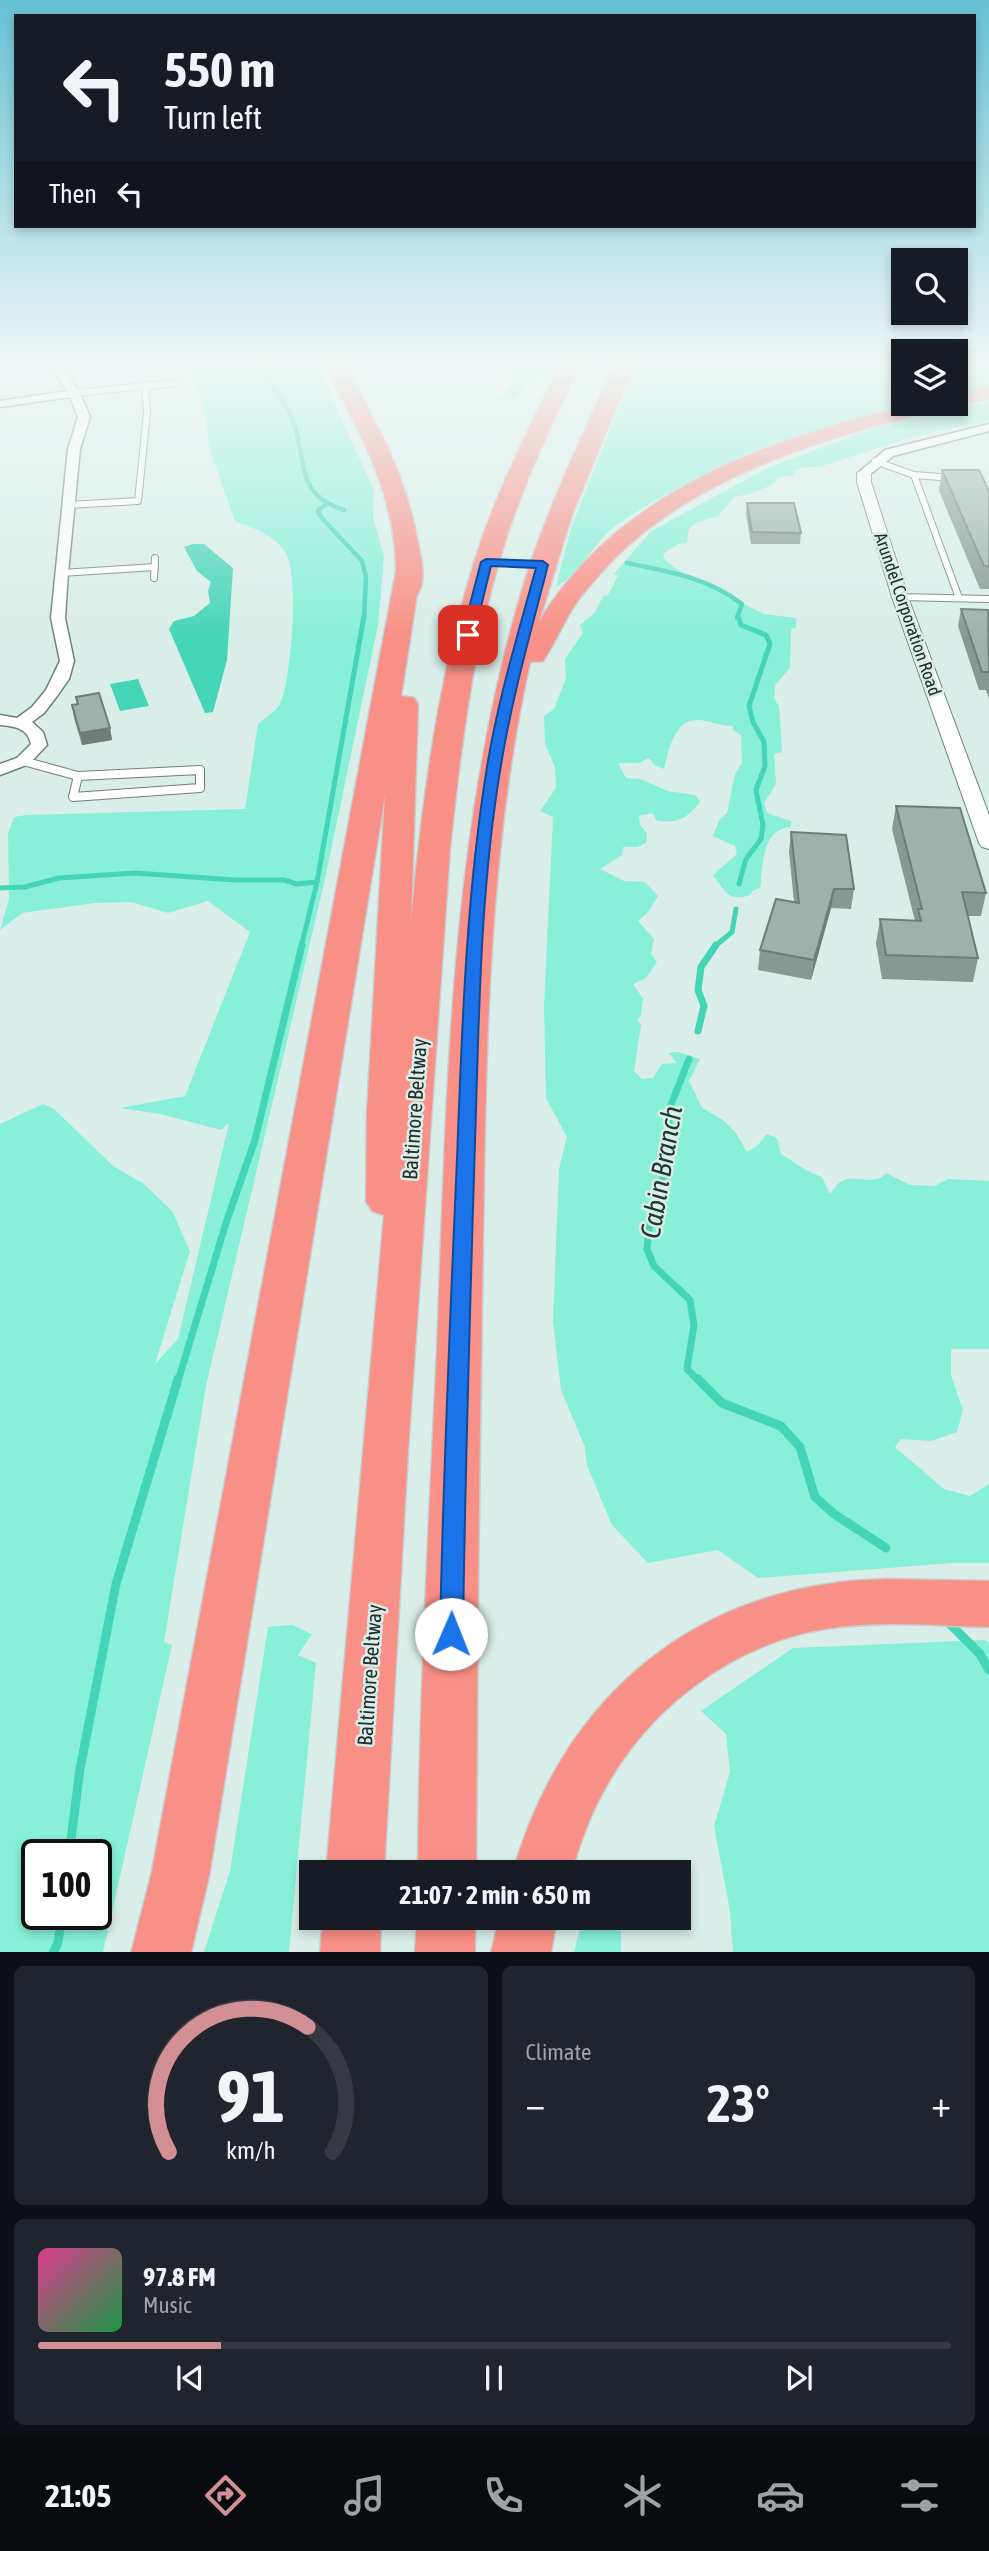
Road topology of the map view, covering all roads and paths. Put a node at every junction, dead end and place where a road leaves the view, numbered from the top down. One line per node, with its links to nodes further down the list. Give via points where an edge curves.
1 (73, 458): 11 (street)
2 (142, 458): 11 (lane, via 138,501)
3 (385, 458): 14 (highway, via 402,508)
4 (526, 458): 13 (highway, Baltimore Beltway)
5 (586, 458): 15 (highway)
6 (760, 458): 25 (highway, via 706,482 642,522 587,570 554,615 531,660)
7 (882, 458): 8 (street)
8 (870, 467): 9 (lane); 19 (street, Arundel Corporation Road, via 864,482)
9 (914, 475): 10 (lane); 20 (lane)
10 (956, 478)
11 (68, 505): 17 (street)
12 (155, 558): 16 (lane)
13 (486, 562): 15 (lane); 29 (highway, Baltimore Beltway, via 457,682 434,848)
14 (411, 564): 29 (highway, via 386,1113); 37 (highway, via 180,1876)
15 (543, 565): 25 (highway)
16 (155, 567): 17 (lane); 18 (lane)
17 (61, 573): 23 (street, via 58,618 67,661 52,693)
18 (153, 578)
19 (900, 597): 20 (lane); 28 (street, Arundel Corporation Road)
20 (959, 598): 21 (lane)
21 (989, 599)
22 (0, 720): 23 (street)
23 (20, 723): 24 (street, via 38,736 38,745)
24 (23, 761): 26 (street); 27 (lane)
25 (494, 764): 32 (highway, via 473,950 466,1108)
26 (0, 770)
27 (78, 776): 27 (lane, via 200,770 200,788 73,797)
28 (989, 843)
29 (385, 1450): 31 (highway, Baltimore Beltway)
30 (981, 1607): 33 (highway, via 885,1601 823,1606 771,1618 725,1638 675,1668 628,1711 590,1760)
31 (356, 1860)
32 (447, 1860)
33 (546, 1860)
34 (351, 1930): 38 (highway)
35 (446, 1930): 39 (highway)
36 (526, 1930): 40 (highway)
37 (161, 1952)
38 (350, 1952)
39 (445, 1952)
40 (521, 1952)

